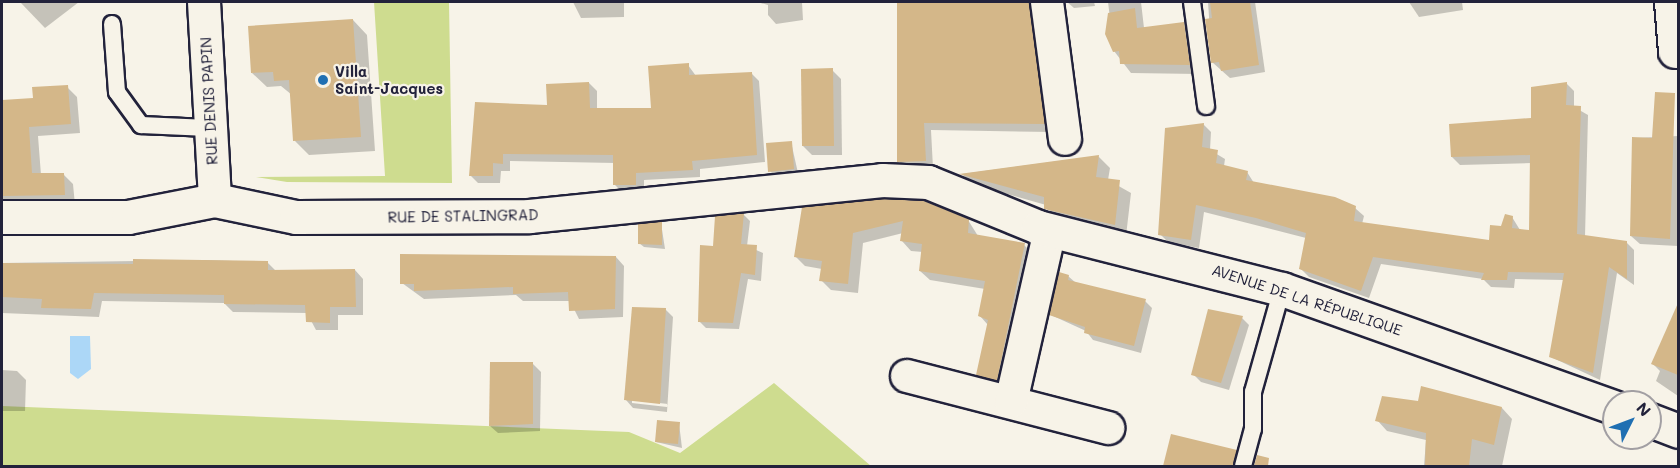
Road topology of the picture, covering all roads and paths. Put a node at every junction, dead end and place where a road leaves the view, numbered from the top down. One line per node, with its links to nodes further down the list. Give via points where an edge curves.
1 (204, 2): 8 (street, RUE DENIS PAPIN)
2 (1047, 2): 9 (street)
3 (1192, 2): 7 (lane)
4 (1671, 2): 6 (street)
5 (112, 24): 8 (lane, via 117,92 141,125)
6 (1676, 52)
7 (1206, 106)
8 (208, 128): 11 (street, RUE DENIS PAPIN)
9 (1065, 139)
10 (928, 182): 11 (street, RUE DE STALINGRAD, via 882,180 529,216 296,217); 13 (street, AVENUE DE LA RÉPUBLIQUE)
11 (215, 200): 12 (street, RUE DE STALINGRAD, via 128,217)
12 (2, 217)
13 (1050, 231): 14 (street, AVENUE DE LA RÉPUBLIQUE); 16 (street)
14 (1282, 289): 17 (street, AVENUE DE LA RÉPUBLIQUE); 21 (lane, via 1253,392 1254,429)
15 (907, 376): 16 (street)
16 (1011, 402): 19 (street)
17 (1602, 403)
18 (1662, 425): 20 (street)
19 (1108, 428)
20 (1678, 431)
21 (1243, 466)

